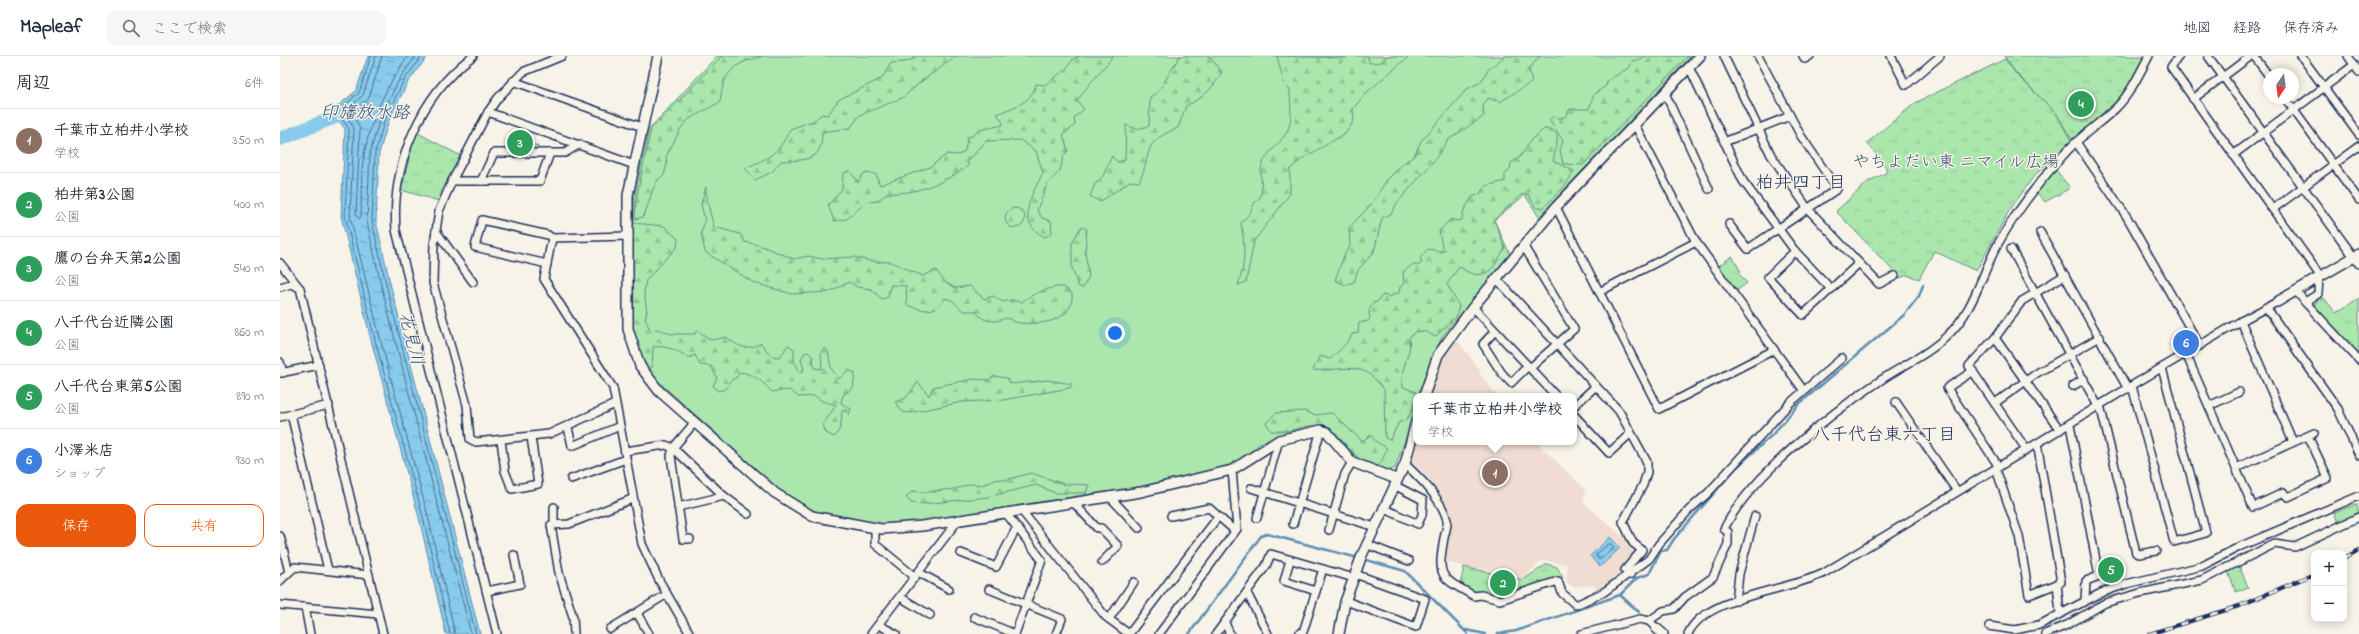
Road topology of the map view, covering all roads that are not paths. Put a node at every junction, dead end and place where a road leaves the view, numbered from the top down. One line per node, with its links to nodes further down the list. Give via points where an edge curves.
1 (473, 56): 191 (street, via 447,79 418,118 403,165 395,214 396,230)
2 (562, 56): 22 (street, via 523,72)
3 (658, 56): 31 (street)
4 (1700, 56): 18 (street)
5 (1724, 56): 32 (street)
6 (1758, 56): 29 (street)
7 (1803, 56): 8 (street, via 1805,59)
8 (1810, 56)
9 (1891, 56): 10 (street, via 1906,85)
10 (1940, 56)
11 (2149, 56): 36 (street, via 2124,98)
12 (2179, 56): 25 (street, via 2171,67)
13 (2208, 56): 21 (street)
14 (2253, 56): 19 (street); 21 (street)
15 (2301, 56): 23 (street)
16 (2348, 56): 17 (street)
17 (2354, 65): 20 (street); 23 (street)
18 (1689, 67): 24 (street); 35 (street)
19 (2263, 68)
20 (2359, 72)
21 (2223, 77): 25 (street); 33 (street)
22 (513, 81): 28 (street); 31 (street)
23 (2324, 87): 27 (street); 34 (street)
24 (1665, 93): 30 (street); 46 (street)
25 (2193, 99): 40 (street)
26 (2289, 104): 27 (street)
27 (2293, 109): 33 (street); 42 (street)
28 (488, 112): 37 (street); 43 (street)
29 (1790, 116): 32 (street); 49 (street, via 1837,189)
30 (1635, 125): 48 (street); 57 (street)
31 (642, 127): 41 (street)
32 (1758, 128): 35 (street); 49 (street, via 1772,155)
33 (2263, 132): 40 (street); 45 (street)
34 (2359, 135)
35 (1724, 142): 52 (street, via 1743,181)
36 (2076, 142): 85 (street, via 2127,217); 208 (street, via 2024,203 2000,241 1966,311 1949,335 1816,428 1747,493 1733,510 1724,528 1728,532 1728,544 1714,577 1685,597 1674,609 1663,611)
37 (580, 144): 39 (street, via 565,153); 41 (street)
38 (2359, 146): 42 (street)
39 (550, 153): 44 (street, via 494,153); 44 (street, via 540,181)
40 (2233, 155): 50 (street)
41 (634, 165): 55 (street, via 628,195)
42 (2334, 165): 45 (street); 47 (street)
43 (452, 181): 44 (street); 53 (street, via 439,211)
44 (481, 181)
45 (2303, 187): 50 (street); 61 (street)
46 (1709, 189)
47 (2359, 200)
48 (1556, 206): 58 (street); 73 (street)
49 (1808, 209): 52 (street); 64 (street)
50 (2272, 210): 68 (street)
51 (1729, 224): 52 (street, via 1748,249)
52 (1778, 229): 60 (street)
53 (436, 231): 69 (street); 125 (street, via 433,283 467,405 470,439 476,442)
54 (2040, 232): 65 (street)
55 (629, 236): 56 (street); 116 (street, via 628,329 632,346 640,366 649,379)
56 (552, 238): 63 (street); 63 (street, via 482,220 475,248)
57 (1696, 242): 73 (street); 86 (street)
58 (1523, 246): 67 (street); 84 (street, via 1574,329)
59 (2011, 249): 75 (street)
60 (1795, 251): 72 (street); 72 (street, via 1768,277 1803,315)
61 (2357, 259): 68 (street)
62 (280, 263): 71 (street)
63 (547, 264): 109 (street, via 544,279 613,388)
64 (1858, 264): 66 (street, via 1879,284); 72 (street)
65 (2065, 275): 75 (street); 82 (street)
66 (1895, 276)
67 (1496, 278): 78 (street); 84 (street)
68 (2320, 278): 74 (street); 77 (street, via 2318,294)
69 (473, 282)
70 (280, 287): 71 (street, via 291,284)
71 (300, 288): 92 (street)
72 (1831, 289)
73 (1599, 292): 86 (street, via 1659,408)
74 (2296, 292): 76 (street); 77 (street)
75 (2036, 293): 83 (street, via 2022,301); 87 (street)
76 (2278, 302): 79 (street)
77 (2305, 302): 90 (street)
78 (1473, 307): 81 (street); 104 (street, via 1438,355)
79 (2266, 308): 80 (street); 132 (street, via 2338,409)
80 (2241, 321): 85 (street); 127 (street)
81 (1496, 331): 93 (street); 93 (street, via 1484,344 1511,383)
82 (2100, 337): 87 (street); 101 (street)
83 (1995, 338): 95 (street, via 1969,366); 98 (street)
84 (1557, 344): 93 (street); 99 (street)
85 (2200, 346): 88 (street)
86 (1774, 350): 102 (street)
87 (2069, 354): 97 (street); 98 (street)
88 (2186, 354): 94 (street); 112 (street)
89 (1842, 358): 102 (street)
90 (2359, 360)
91 (280, 362): 96 (street)
92 (319, 365): 96 (street); 110 (street)
93 (1529, 367): 105 (street)
94 (2162, 368): 101 (street); 101 (street, via 2206,533 2174,542)
95 (1972, 371): 108 (street); 135 (street, via 1947,388)
96 (281, 373)
97 (2084, 379): 100 (street); 111 (street)
98 (2026, 382): 108 (street); 121 (street)
99 (1596, 386): 107 (street); 123 (street, via 1619,411)
100 (2073, 386)
101 (2130, 387): 111 (street)
102 (1804, 391): 184 (street, via 1790,403 1705,497 1688,511 1649,559)
103 (2240, 392): 112 (street)
104 (1425, 393)
105 (1553, 393)
106 (1896, 402): 142 (street)
107 (1577, 403)
108 (1995, 403): 130 (street)
109 (615, 404): 118 (street); 119 (street)
110 (329, 405): 113 (street); 182 (street)
111 (2099, 406): 117 (street); 173 (street, via 2136,553)
112 (2209, 406): 136 (street)
113 (291, 414): 114 (street); 180 (street)
114 (280, 417)
115 (1577, 418): 123 (street, via 1609,453)
116 (695, 422): 129 (street); 166 (street, via 775,493 802,511 834,522)
117 (2070, 425): 121 (street); 196 (street, via 2099,576 2086,582)
118 (620, 426): 119 (street, via 572,446); 131 (street)
119 (568, 427): 124 (street)
120 (1321, 430): 126 (street); 133 (street, via 1327,432); 148 (street)
121 (2060, 430): 128 (street)
122 (1413, 433): 134 (street)
123 (1631, 433): 184 (street, via 1647,462 1647,472 1643,486 1623,522 1633,543 1642,550 1625,570)
124 (531, 438): 125 (street); 125 (street, via 538,484 512,489 505,471)
125 (501, 440)
126 (1279, 440): 137 (street); 141 (street)
127 (2293, 442): 136 (street); 136 (street, via 2311,434 2328,478 2288,497 2283,493 2253,507)
128 (2037, 444): 130 (street); 188 (street, via 2061,582)
129 (673, 448): 131 (street, via 666,445); 143 (street); 150 (street, via 671,456)
130 (2026, 449): 135 (street)
131 (625, 455): 138 (street); 146 (street)
132 (2359, 455)
133 (1352, 462): 139 (street); 155 (street, via 1344,474)
134 (1405, 464): 139 (street); 184 (street, via 1429,487 1447,521 1439,562 1441,572 1447,581 1474,596 1481,595 1500,600 1558,580 1562,593 1576,605 1592,600)
135 (1998, 468): 142 (street); 188 (street, via 2019,536 2029,594)
136 (2236, 468)
137 (1232, 470): 144 (street, via 1141,492); 169 (street, via 1237,528)
138 (571, 479)
139 (1395, 482): 151 (street); 151 (street, via 1423,500 1422,515 1418,524)
140 (1251, 488): 141 (street)
141 (1265, 492): 148 (street); 160 (street)
142 (1957, 492): 198 (street, via 1810,580)
143 (724, 496): 150 (street); 154 (street)
144 (1109, 496): 147 (street); 167 (street)
145 (2359, 496): 196 (street, via 2241,546 2202,566 2126,584)
146 (632, 499): 162 (street, via 569,524); 194 (street, via 642,544)
147 (1073, 502): 152 (street); 178 (street, via 1118,546)
148 (1299, 503): 155 (street); 163 (street)
149 (554, 507): 162 (street)
150 (678, 507): 171 (street, via 682,539)
151 (1383, 508): 165 (street)
152 (1021, 510): 153 (street); 207 (street)
153 (1005, 512): 161 (street); 164 (street)
154 (748, 514)
155 (1334, 514): 165 (street); 168 (street)
156 (1170, 516): 158 (street, via 1209,508)
157 (1755, 516): 198 (street, via 1739,574)
158 (1218, 517): 169 (street); 224 (street)
159 (2359, 517): 233 (street, via 2295,547 2274,544 2202,580 2105,603 2067,625)
160 (1257, 518)
161 (959, 519): 166 (street, via 922,526); 183 (street)
162 (554, 524): 217 (street, via 551,526 559,573 573,617)
163 (1293, 524)
164 (1017, 527): 174 (street, via 996,567); 200 (street, via 1042,560)
165 (1375, 527): 172 (street)
166 (875, 528): 183 (street, via 875,544)
167 (1139, 528)
168 (1330, 530)
169 (1235, 532): 225 (street)
170 (280, 536): 181 (street)
171 (690, 539)
172 (1366, 544): 177 (street); 185 (street)
173 (2156, 551)
174 (961, 553)
175 (514, 555): 191 (street, via 520,584)
176 (1290, 560): 179 (street); 192 (street, via 1284,582); 193 (street, via 1271,554 1266,566)
177 (1409, 561)
178 (1102, 562)
179 (1323, 569): 185 (street); 192 (street)
180 (328, 570): 181 (street, via 295,567); 182 (street)
181 (289, 572): 186 (street)
182 (369, 575): 204 (street)
183 (917, 575): 189 (street); 195 (street)
184 (1630, 575)
185 (1355, 576): 197 (street); 197 (street, via 1425,599 1416,627)
186 (280, 581)
187 (1134, 582): 207 (street)
188 (2057, 584): 203 (street)
189 (949, 588)
190 (989, 589): 200 (street)
191 (487, 591): 216 (street)
192 (1316, 591): 229 (street, via 1303,632)
193 (1247, 593): 209 (street); 228 (street)
194 (667, 594): 202 (street); 219 (street)
195 (900, 597): 205 (street); 210 (street)
196 (2085, 600): 203 (street)
197 (1346, 601): 230 (street)
198 (1736, 601): 232 (street, via 1702,615)
199 (280, 605): 201 (street)
200 (1025, 605): 222 (street); 223 (street, via 1062,619)
201 (305, 607): 204 (street); 214 (street)
202 (637, 613): 212 (street); 218 (street)
203 (2060, 613): 211 (street, via 2039,625 2015,630)
204 (378, 614): 215 (street)
205 (930, 615)
206 (974, 616): 222 (street)
207 (1109, 619): 224 (street)
208 (1649, 620): 213 (street); 231 (street, via 1640,619)
209 (1225, 623): 226 (street); 227 (street)
210 (879, 625): 220 (street); 221 (street)
211 (1989, 626)
212 (610, 629)
213 (1660, 631)
214 (310, 634)
215 (383, 634)
216 (498, 634)
217 (574, 634)
218 (649, 634)
219 (690, 634)
220 (871, 634)
221 (896, 634)
222 (1015, 634)
223 (1056, 634)
224 (1129, 634)
225 (1159, 634)
226 (1216, 634)
227 (1230, 634)
228 (1268, 634)
229 (1299, 634)
230 (1339, 634)
231 (1581, 634)
232 (1688, 634)
233 (2045, 634)

